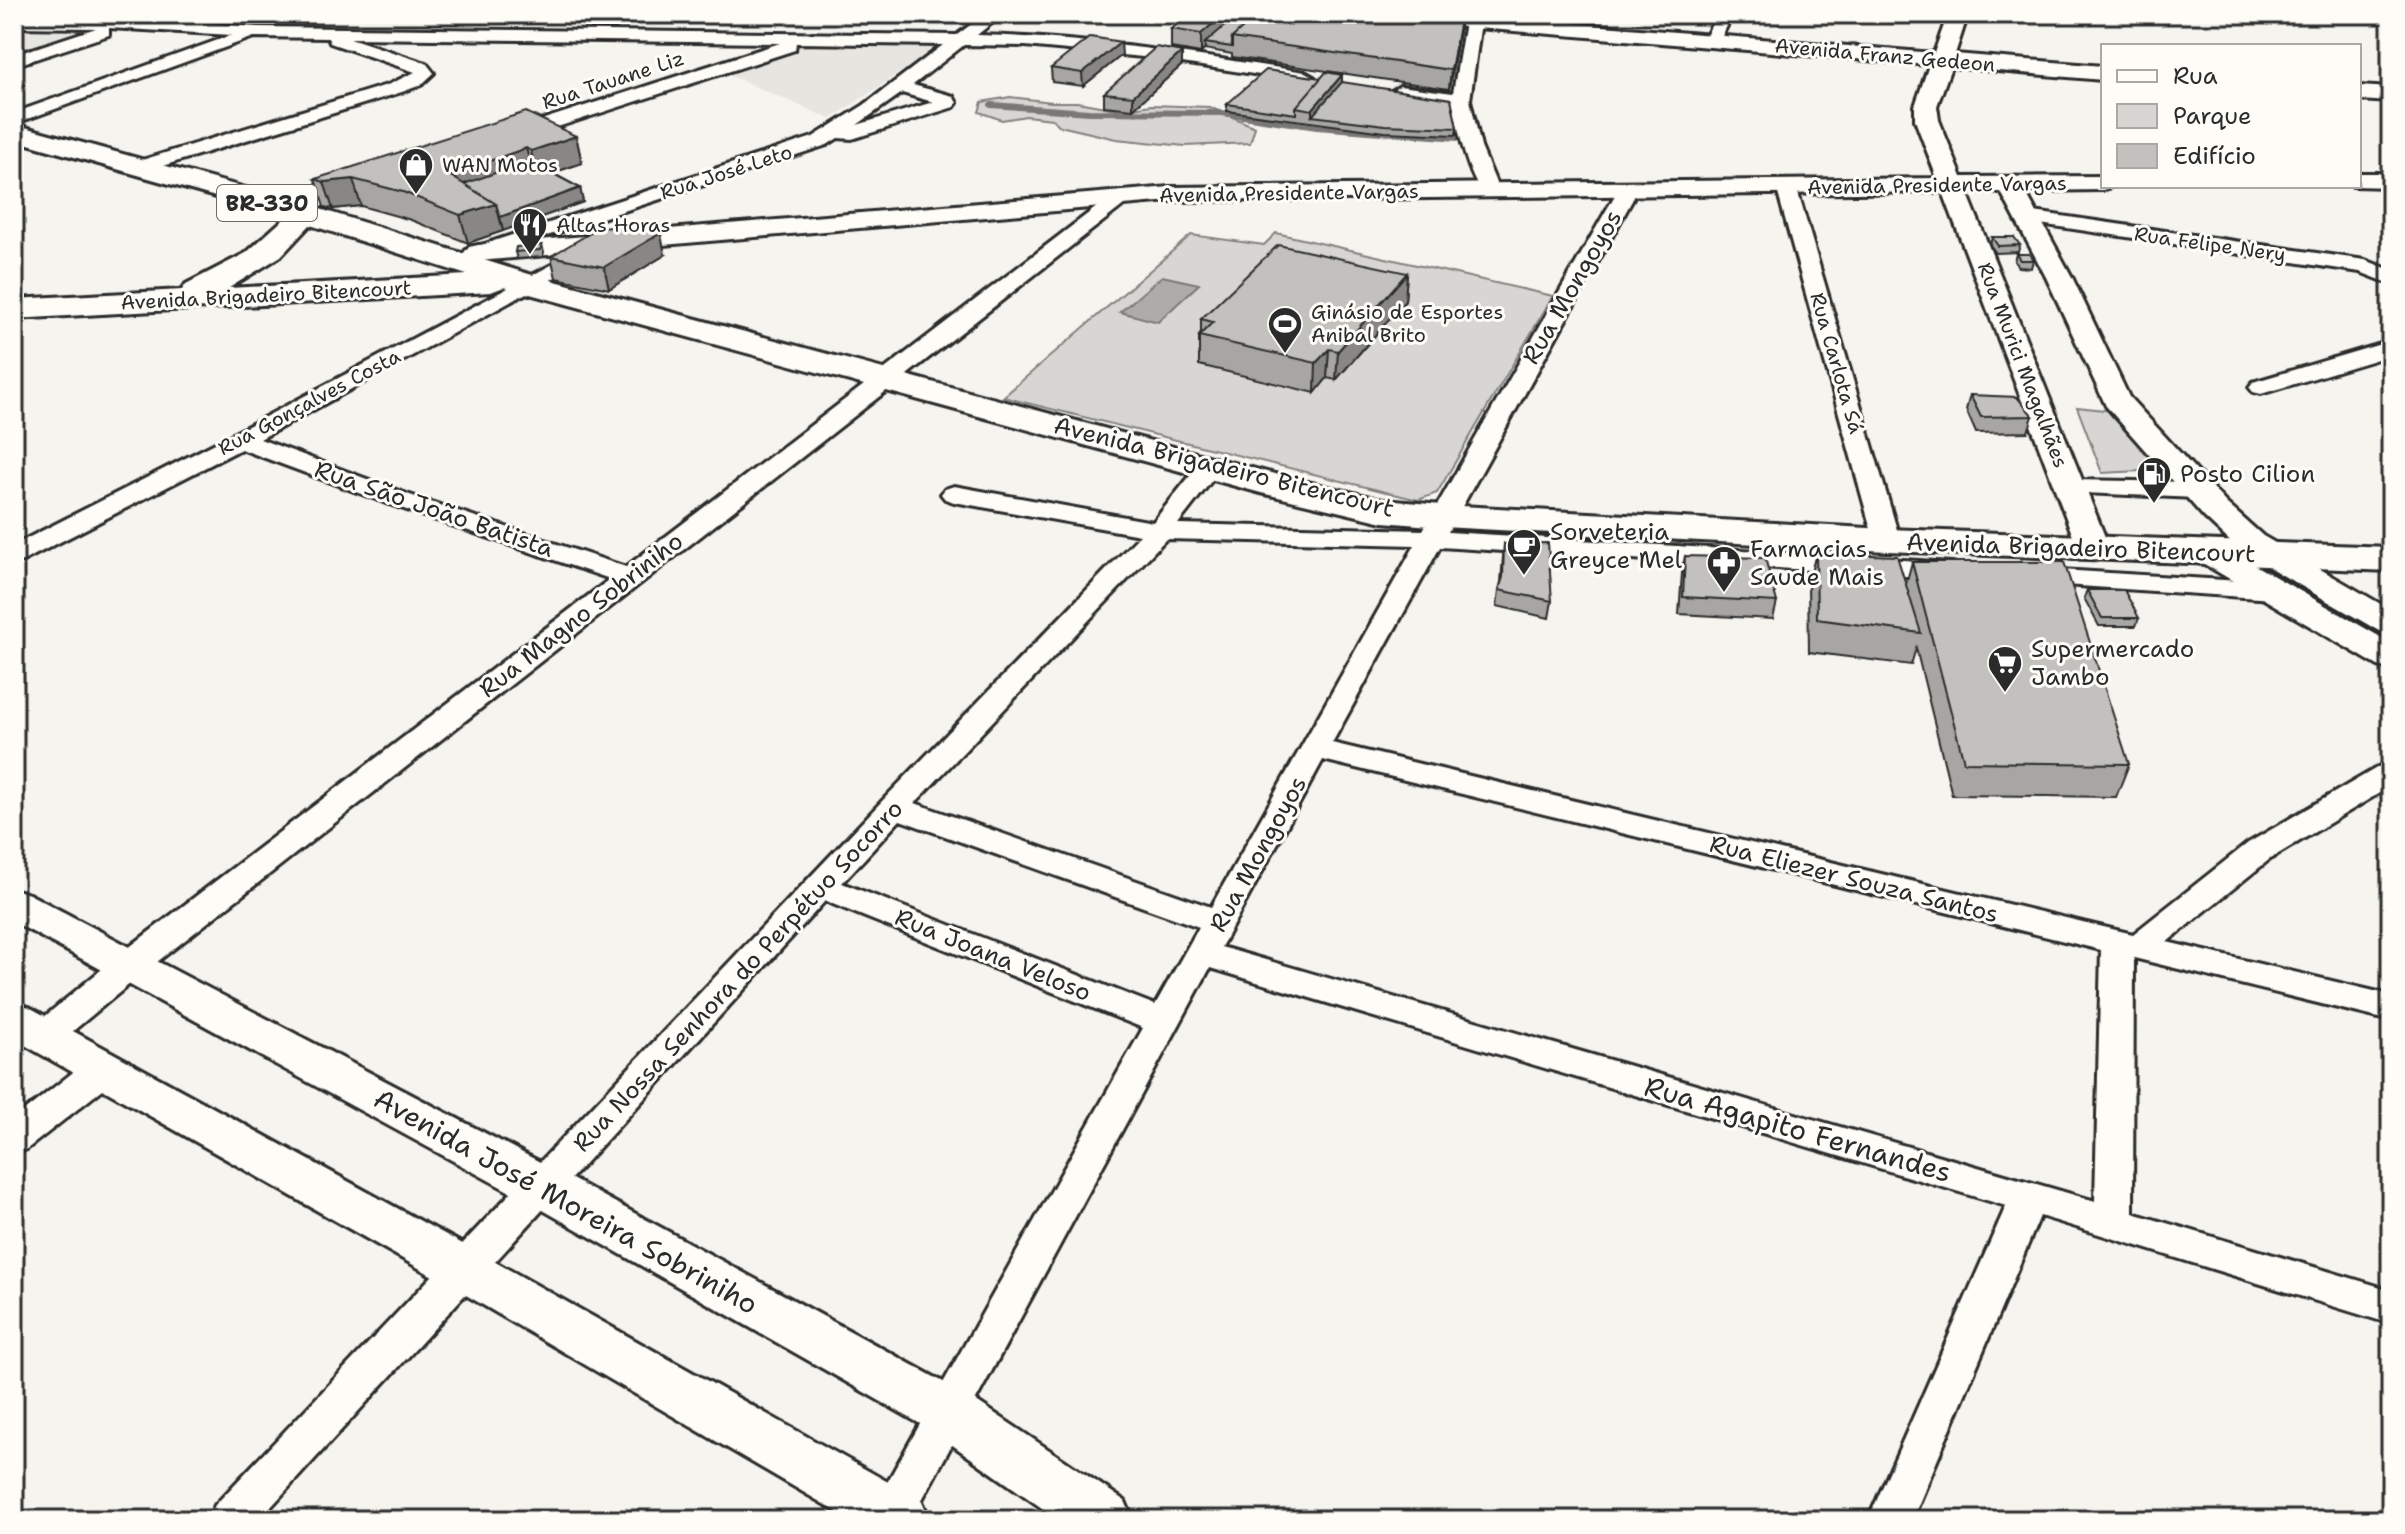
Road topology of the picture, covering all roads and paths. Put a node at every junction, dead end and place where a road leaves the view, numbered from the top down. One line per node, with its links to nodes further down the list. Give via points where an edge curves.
1 (154, 14): 9 (street)
2 (995, 14): 14 (street, Rua José Leto)
3 (1380, 14): 8 (street, Avenida Franz Gedeon)
4 (1725, 14): 15 (street)
5 (1958, 14): 16 (street, Rua Murici Magalhães)
6 (575, 18): 12 (street)
7 (14, 22): 9 (street)
8 (1473, 22): 15 (street, Avenida Franz Gedeon); 24 (street)
9 (128, 23): 10 (street); 17 (street)
10 (258, 32): 11 (street); 25 (street)
11 (320, 32): 12 (street); 29 (street, via 425,73 396,88)
12 (625, 35): 13 (street)
13 (810, 40): 14 (street); 27 (street, Rua Tauane Liz)
14 (959, 40): 19 (street, via 1063,43); 20 (street, Rua José Leto)
15 (1712, 40): 16 (street, Avenida Franz Gedeon)
16 (1941, 60): 18 (street, Avenida Franz Gedeon); 33 (street, Rua Murici Magalhães, via 1926,106 1927,120)
17 (14, 61)
18 (2101, 73)
19 (1328, 81)
20 (899, 87): 28 (street, Rua José Leto); 28 (street, Rua José Leto, via 948,103)
21 (1375, 88): 24 (street)
22 (2361, 93): 23 (street)
23 (2391, 95)
24 (1461, 100): 38 (street)
25 (14, 119)
26 (14, 132): 29 (main road, BR-330)
27 (499, 140)
28 (820, 141): 43 (street, Rua José Leto)
29 (136, 168): 40 (main road, BR-330)
30 (2361, 180): 31 (street)
31 (2391, 180)
32 (375, 181): 40 (street)
33 (1954, 183): 35 (street, Avenida Presidente Vargas); 36 (street, Avenida Presidente Vargas); 56 (street, Rua Murici Magalhães)
34 (2101, 183): 35 (street, Avenida Presidente Vargas)
35 (2009, 184): 41 (street)
36 (1786, 186): 37 (street, Avenida Presidente Vargas); 61 (street, Rua Carlota Sá)
37 (1629, 188): 38 (street, Avenida Presidente Vargas); 59 (street, Rua Mongoyos)
38 (1489, 190): 39 (street, Avenida Presidente Vargas)
39 (1122, 197): 42 (street, Avenida Presidente Vargas); 52 (street, Rua Magno Sobriniho)
40 (299, 212): 44 (main road, BR-330); 49 (main road, via 281,241 260,258)
41 (2027, 217): 45 (street, Rua Felipe Nery); 57 (street, via 2116,400)
42 (601, 244): 43 (street, Avenida Presidente Vargas); 48 (street, Rua Gonçalves Costa)
43 (478, 253): 44 (street, Rua José Leto)
44 (449, 261): 48 (main road, BR-330)
45 (2365, 266): 46 (street); 47 (street, Rua Felipe Nery)
46 (2391, 268)
47 (2391, 278)
48 (525, 283): 49 (main road, Avenida Brigadeiro Bitencourt); 52 (main road, Avenida Brigadeiro Bitencourt); 54 (street, Rua Gonçalves Costa)
49 (177, 299): 50 (main road, Avenida Brigadeiro Bitencourt)
50 (14, 309)
51 (2391, 348): 53 (street)
52 (888, 379): 55 (main road, Avenida Brigadeiro Bitencourt); 68 (street, Rua Magno Sobriniho)
53 (2261, 387)
54 (240, 440): 63 (street, Rua Gonçalves Costa); 68 (street, Rua São João Batista)
55 (1211, 466): 59 (main road, Avenida Brigadeiro Bitencourt); 60 (street, Rua Nossa Senhora do Perpétuo Socorro)
56 (2070, 487): 57 (street); 62 (street, Rua Murici Magalhães)
57 (2196, 490): 66 (street)
58 (954, 494): 60 (street)
59 (1436, 527): 60 (street); 61 (main road, Avenida Brigadeiro Bitencourt); 65 (street); 71 (street, Rua Mongoyos)
60 (1159, 531): 73 (street, Rua Nossa Senhora do Perpétuo Socorro)
61 (1887, 540): 62 (main road, Avenida Brigadeiro Bitencourt)
62 (2093, 547): 66 (main road, Avenida Brigadeiro Bitencourt, via 2211,554)
63 (14, 555)
64 (2391, 559): 66 (main road, Avenida Brigadeiro Bitencourt)
65 (1970, 572)
66 (2272, 573): 67 (street); 69 (street); 70 (street)
67 (2002, 574)
68 (630, 577): 79 (street, Rua Magno Sobriniho)
69 (2391, 624)
70 (2391, 658)
71 (1317, 749): 76 (street, Rua Mongoyos); 77 (street, Rua Eliezer Souza Santos)
72 (2391, 773): 77 (street, via 2259,851)
73 (894, 807): 74 (street, Rua Nossa Senhora do Perpétuo Socorro); 76 (street)
74 (821, 887): 81 (street, Rua Joana Veloso); 85 (street, Rua Nossa Senhora do Perpétuo Socorro)
75 (14, 904): 79 (street, Avenida José Moreira Sobriniho)
76 (1219, 922): 78 (street, Rua Mongoyos)
77 (2128, 944): 80 (street, Rua Eliezer Souza Santos); 87 (street)
78 (1203, 954): 81 (street, Rua Mongoyos); 86 (street, Rua Agapito Fernandes)
79 (131, 964): 82 (street, Rua Magno Sobriniho); 85 (street, Avenida José Moreira Sobriniho)
80 (2391, 1008)
81 (1165, 1023): 90 (street, Rua Mongoyos)
82 (29, 1028): 83 (street)
83 (104, 1068): 84 (street); 88 (street)
84 (14, 1139)
85 (544, 1187): 88 (street, Rua Nossa Senhora do Perpétuo Socorro); 90 (street, Avenida José Moreira Sobriniho)
86 (2029, 1197): 87 (street, Rua Agapito Fernandes); 94 (street)
87 (2114, 1222): 89 (street, Rua Agapito Fernandes)
88 (464, 1269): 91 (street); 92 (street, Rua Nossa Senhora do Perpétuo Socorro)
89 (2391, 1307)
90 (950, 1413): 91 (street, Rua Mongoyos); 93 (street, Avenida José Moreira Sobriniho)
91 (894, 1518)
92 (230, 1520)
93 (1105, 1520)
94 (1890, 1520)

